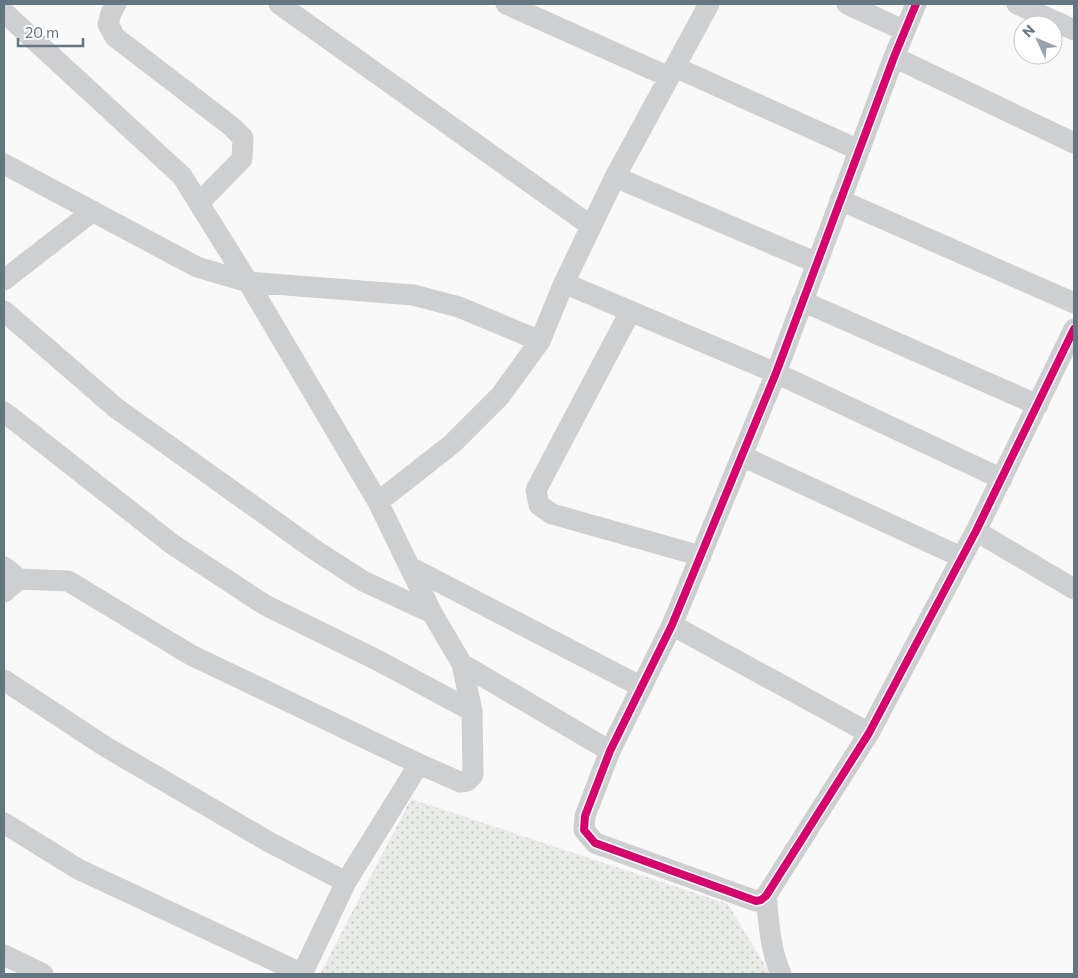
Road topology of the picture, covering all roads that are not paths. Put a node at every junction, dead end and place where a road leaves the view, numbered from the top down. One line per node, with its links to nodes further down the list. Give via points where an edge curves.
1 (116, 4): 18 (street, via 108,24 115,36 243,138 242,159)
2 (279, 4): 20 (street)
3 (506, 4): 12 (street)
4 (709, 4): 12 (street)
5 (847, 4): 10 (street)
6 (916, 4): 10 (street)
7 (1017, 4): 9 (street)
8 (5, 15): 18 (street, via 182,176)
9 (1074, 30)
10 (905, 31): 11 (street)
11 (894, 57): 13 (street); 14 (street)
12 (672, 72): 14 (street); 16 (street)
13 (1074, 143)
14 (859, 150): 17 (street)
15 (4, 164): 19 (street)
16 (615, 177): 20 (street); 21 (street)
17 (840, 200): 21 (street); 26 (street)
18 (199, 203): 23 (street)
19 (93, 212): 22 (street); 23 (street, via 197,267)
20 (591, 226): 24 (street)
21 (817, 263): 25 (street)
22 (4, 280)
23 (248, 282): 30 (street, via 413,294 459,307); 36 (street)
24 (564, 284): 28 (street); 30 (street)
25 (802, 301): 31 (street); 32 (street)
26 (1074, 303)
27 (4, 311): 43 (street, via 116,408 307,545 363,581)
28 (630, 312): 31 (street); 38 (street, via 536,490 539,505 552,514)
29 (1074, 329): 32 (street)
30 (540, 341): 36 (street, via 500,396 452,444)
31 (776, 373): 34 (street); 35 (street)
32 (1038, 405): 35 (street)
33 (4, 412): 48 (street, via 172,544 265,605)
34 (742, 456): 38 (street); 39 (street)
35 (1002, 479): 37 (street)
36 (378, 502): 40 (street)
37 (976, 531): 39 (street); 42 (street)
38 (701, 556): 44 (street)
39 (961, 557): 49 (street)
40 (410, 567): 43 (street); 47 (street)
41 (9, 580): 51 (street, via 68,581 191,655)
42 (1074, 589)
43 (432, 613): 45 (street)
44 (672, 625): 47 (street); 49 (street)
45 (462, 664): 48 (street); 50 (street)
46 (4, 680): 53 (street, via 106,747 269,842)
47 (642, 687): 50 (street)
48 (472, 711): 51 (street, via 473,775 460,782)
49 (869, 734): 54 (street)
50 (610, 751): 54 (street, via 585,816 584,830 595,843 756,901)
51 (419, 764): 53 (street)
52 (4, 822): 57 (street, via 78,869)
53 (346, 882): 57 (street)
54 (766, 896): 58 (street, via 771,937)
55 (4, 955): 56 (street)
56 (43, 974)
57 (303, 974)
58 (781, 974)

